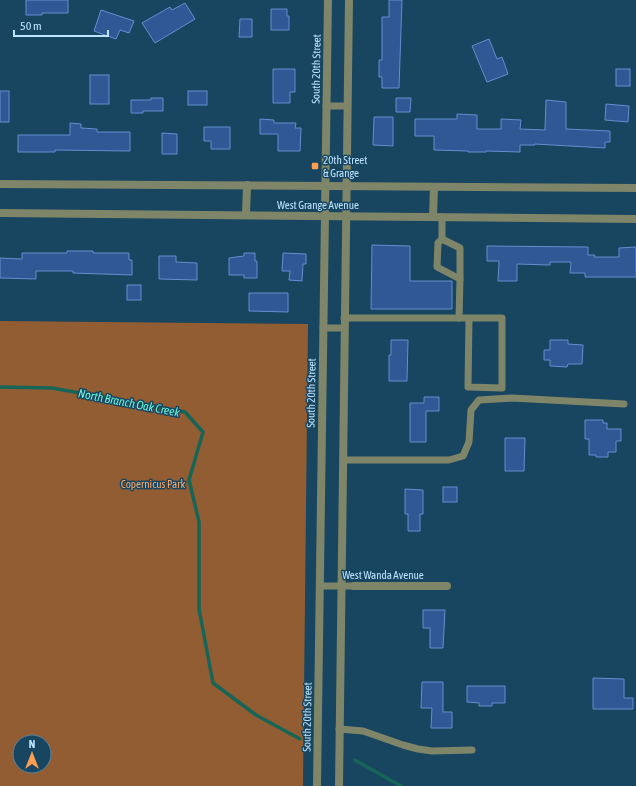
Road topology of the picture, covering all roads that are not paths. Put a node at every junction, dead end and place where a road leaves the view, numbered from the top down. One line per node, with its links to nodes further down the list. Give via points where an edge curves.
1 (328, 0): 3 (street, South 20th Street)
2 (349, 0): 4 (street)
3 (326, 106): 4 (lane); 7 (street, South 20th Street)
4 (347, 106): 8 (street)
5 (0, 184): 6 (street, West Grange Avenue)
6 (247, 185): 7 (street, West Grange Avenue); 12 (street)
7 (325, 186): 8 (street, West Grange Avenue); 13 (street, South 20th Street)
8 (346, 186): 9 (street, West Grange Avenue); 14 (street)
9 (434, 187): 10 (street, West Grange Avenue); 15 (street)
10 (636, 188)
11 (0, 213): 12 (street, West Grange Avenue)
12 (246, 215): 13 (street, West Grange Avenue)
13 (325, 216): 14 (street, West Grange Avenue); 23 (street, South 20th Street)
14 (346, 216): 15 (street, West Grange Avenue); 20 (street)
15 (433, 217): 16 (street, West Grange Avenue)
16 (442, 217): 17 (street, West Grange Avenue); 18 (lane)
17 (636, 219)
18 (442, 239): 19 (lane, via 460,248); 19 (lane, via 438,243 437,267)
19 (460, 279): 21 (lane)
20 (344, 318): 21 (lane); 24 (street)
21 (459, 318): 22 (lane)
22 (469, 318): 22 (lane, via 502,318 502,388 468,387)
23 (323, 328): 24 (lane); 27 (street, South 20th Street)
24 (344, 328): 26 (street)
25 (624, 404): 26 (lane, via 512,398 479,400 471,410 469,442 463,456 449,460)
26 (343, 460): 28 (street)
27 (320, 586): 28 (lane, West Wanda Avenue); 33 (street, South 20th Street)
28 (341, 586): 29 (lane, West Wanda Avenue); 31 (street)
29 (354, 586): 30 (street, West Wanda Avenue)
30 (447, 586)
31 (339, 729): 32 (lane, via 363,731 418,749); 34 (street)
32 (472, 750)
33 (317, 786)
34 (339, 786)

